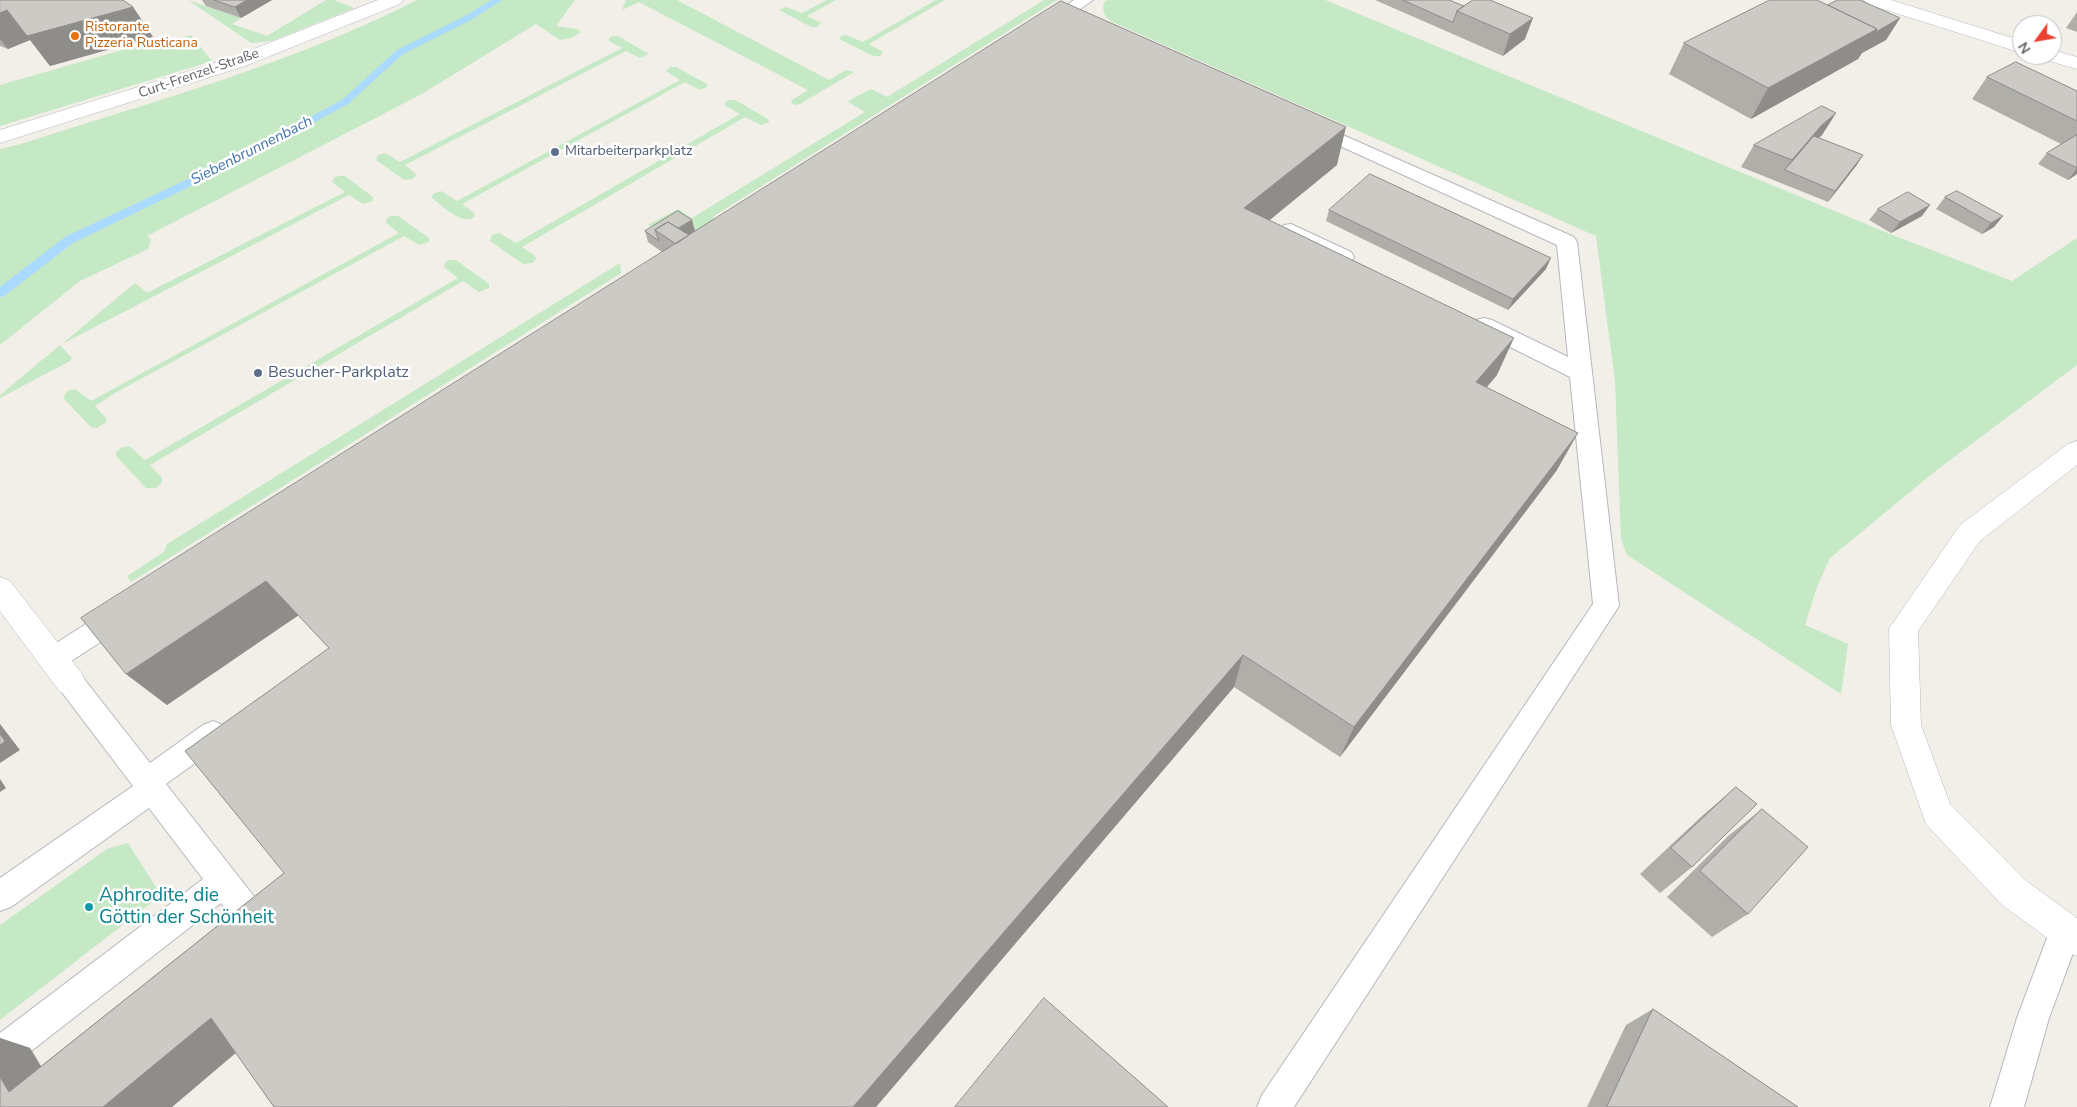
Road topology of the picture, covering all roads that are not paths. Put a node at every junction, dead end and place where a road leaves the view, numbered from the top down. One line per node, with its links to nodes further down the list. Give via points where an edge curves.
1 (394, 0): 9 (street, Curt-Frenzel-Straße, via 238,62)
2 (1086, 0): 4 (lane, via 1055,20)
3 (1873, 0): 5 (street)
4 (1089, 26)
5 (2012, 44)
6 (2062, 59): 7 (street)
7 (2077, 63)
8 (1293, 118): 13 (lane, via 1567,242)
9 (0, 137)
10 (1291, 230): 11 (lane)
11 (1361, 265)
12 (1467, 317): 13 (lane)
13 (1582, 373): 26 (lane, via 1606,606)
14 (2077, 451): 23 (street, via 1970,533 1903,629 1906,725 1937,813 2013,892)
15 (0, 588): 17 (street)
16 (140, 603): 17 (lane)
17 (53, 659): 18 (street)
18 (71, 683): 20 (lane)
19 (235, 718): 20 (lane)
20 (149, 785): 21 (lane); 22 (lane)
21 (224, 882): 24 (lane); 25 (lane)
22 (0, 896)
23 (2072, 934): 27 (lane, via 2033,1018)
24 (270, 940)
25 (0, 1054)
26 (1274, 1107)
27 (2007, 1107)

